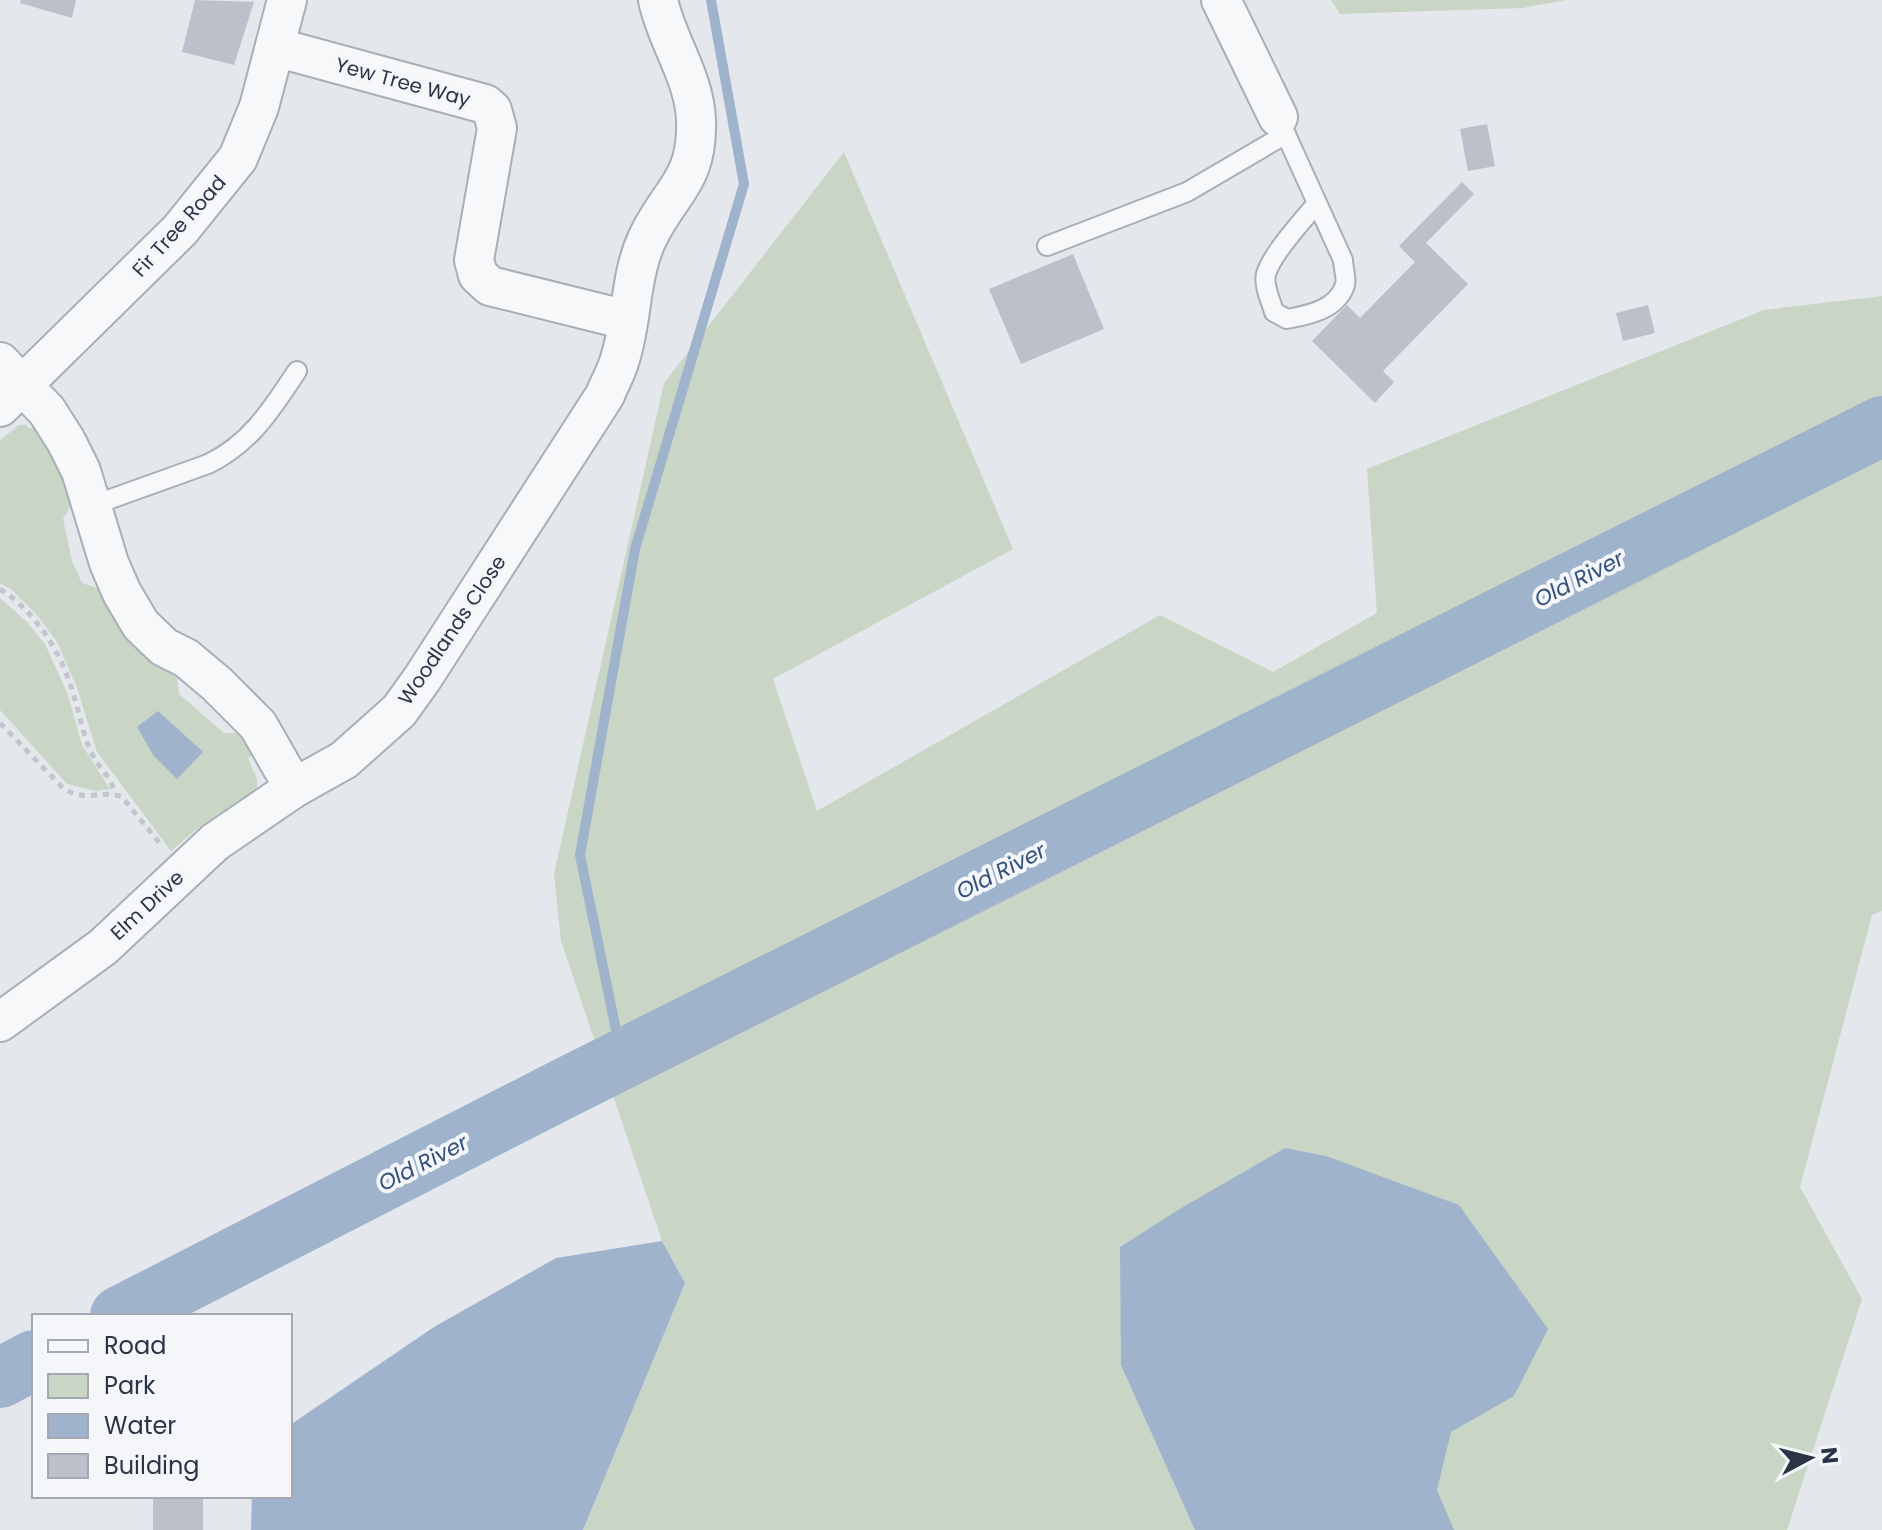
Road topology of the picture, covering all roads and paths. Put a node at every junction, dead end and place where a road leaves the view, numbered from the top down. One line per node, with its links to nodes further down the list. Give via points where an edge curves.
1 (287, 0): 4 (street, Fir Tree Road)
2 (658, 0): 8 (street, via 688,78 696,141 683,183 648,236)
3 (1221, 0): 5 (street)
4 (275, 47): 8 (street, Yew Tree Way, via 485,104 497,128 474,260 478,275 490,286); 10 (street, Fir Tree Road, via 248,136 217,186 180,230)
5 (1282, 126): 6 (lane); 7 (lane, via 1187,192)
6 (1316, 204): 6 (lane, via 1343,260 1346,284 1334,304 1287,319 1274,312 1266,274)
7 (1047, 246)
8 (627, 320): 14 (street, Woodlands Close, via 620,360 605,395 422,679 399,711 344,760)
9 (297, 371): 11 (lane, via 256,430 226,455)
10 (8, 385): 11 (street, via 47,411 81,471)
11 (91, 506): 14 (street, via 122,593 141,625 217,684 258,725)
12 (0, 589): 15 (path, via 21,605 50,642 68,678 89,748)
13 (0, 723): 15 (path, via 64,789 77,796)
14 (294, 788): 16 (street, Elm Drive, via 227,833)
15 (115, 794): 16 (path)
16 (182, 872): 17 (street, Elm Drive, via 103,947)
17 (0, 1022)

